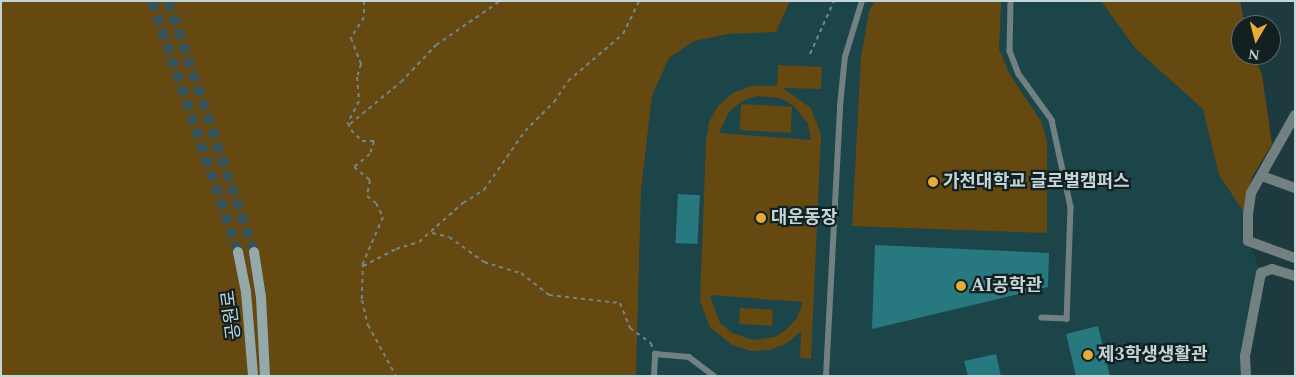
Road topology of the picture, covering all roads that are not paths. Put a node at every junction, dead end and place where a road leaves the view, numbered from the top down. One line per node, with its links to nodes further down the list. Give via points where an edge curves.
1 (862, 1): 15 (lane, via 845,57 840,106)
2 (1011, 1): 10 (lane, via 1010,51 1020,74 1052,120 1071,207 1067,319)
3 (1295, 115): 4 (street)
4 (1262, 176): 5 (street); 8 (street, via 1251,193 1248,241)
5 (1295, 188)
6 (238, 252): 11 (main road, 공원로, via 246,292)
7 (254, 252): 12 (main road, 공원로, via 261,297)
8 (1295, 258)
9 (1295, 276): 16 (street, via 1272,269 1262,273 1246,356)
10 (1042, 318)
11 (253, 376)
12 (265, 376)
13 (654, 376): 14 (lane, via 655,354 689,357)
14 (714, 376)
15 (826, 376)
16 (1246, 376)

